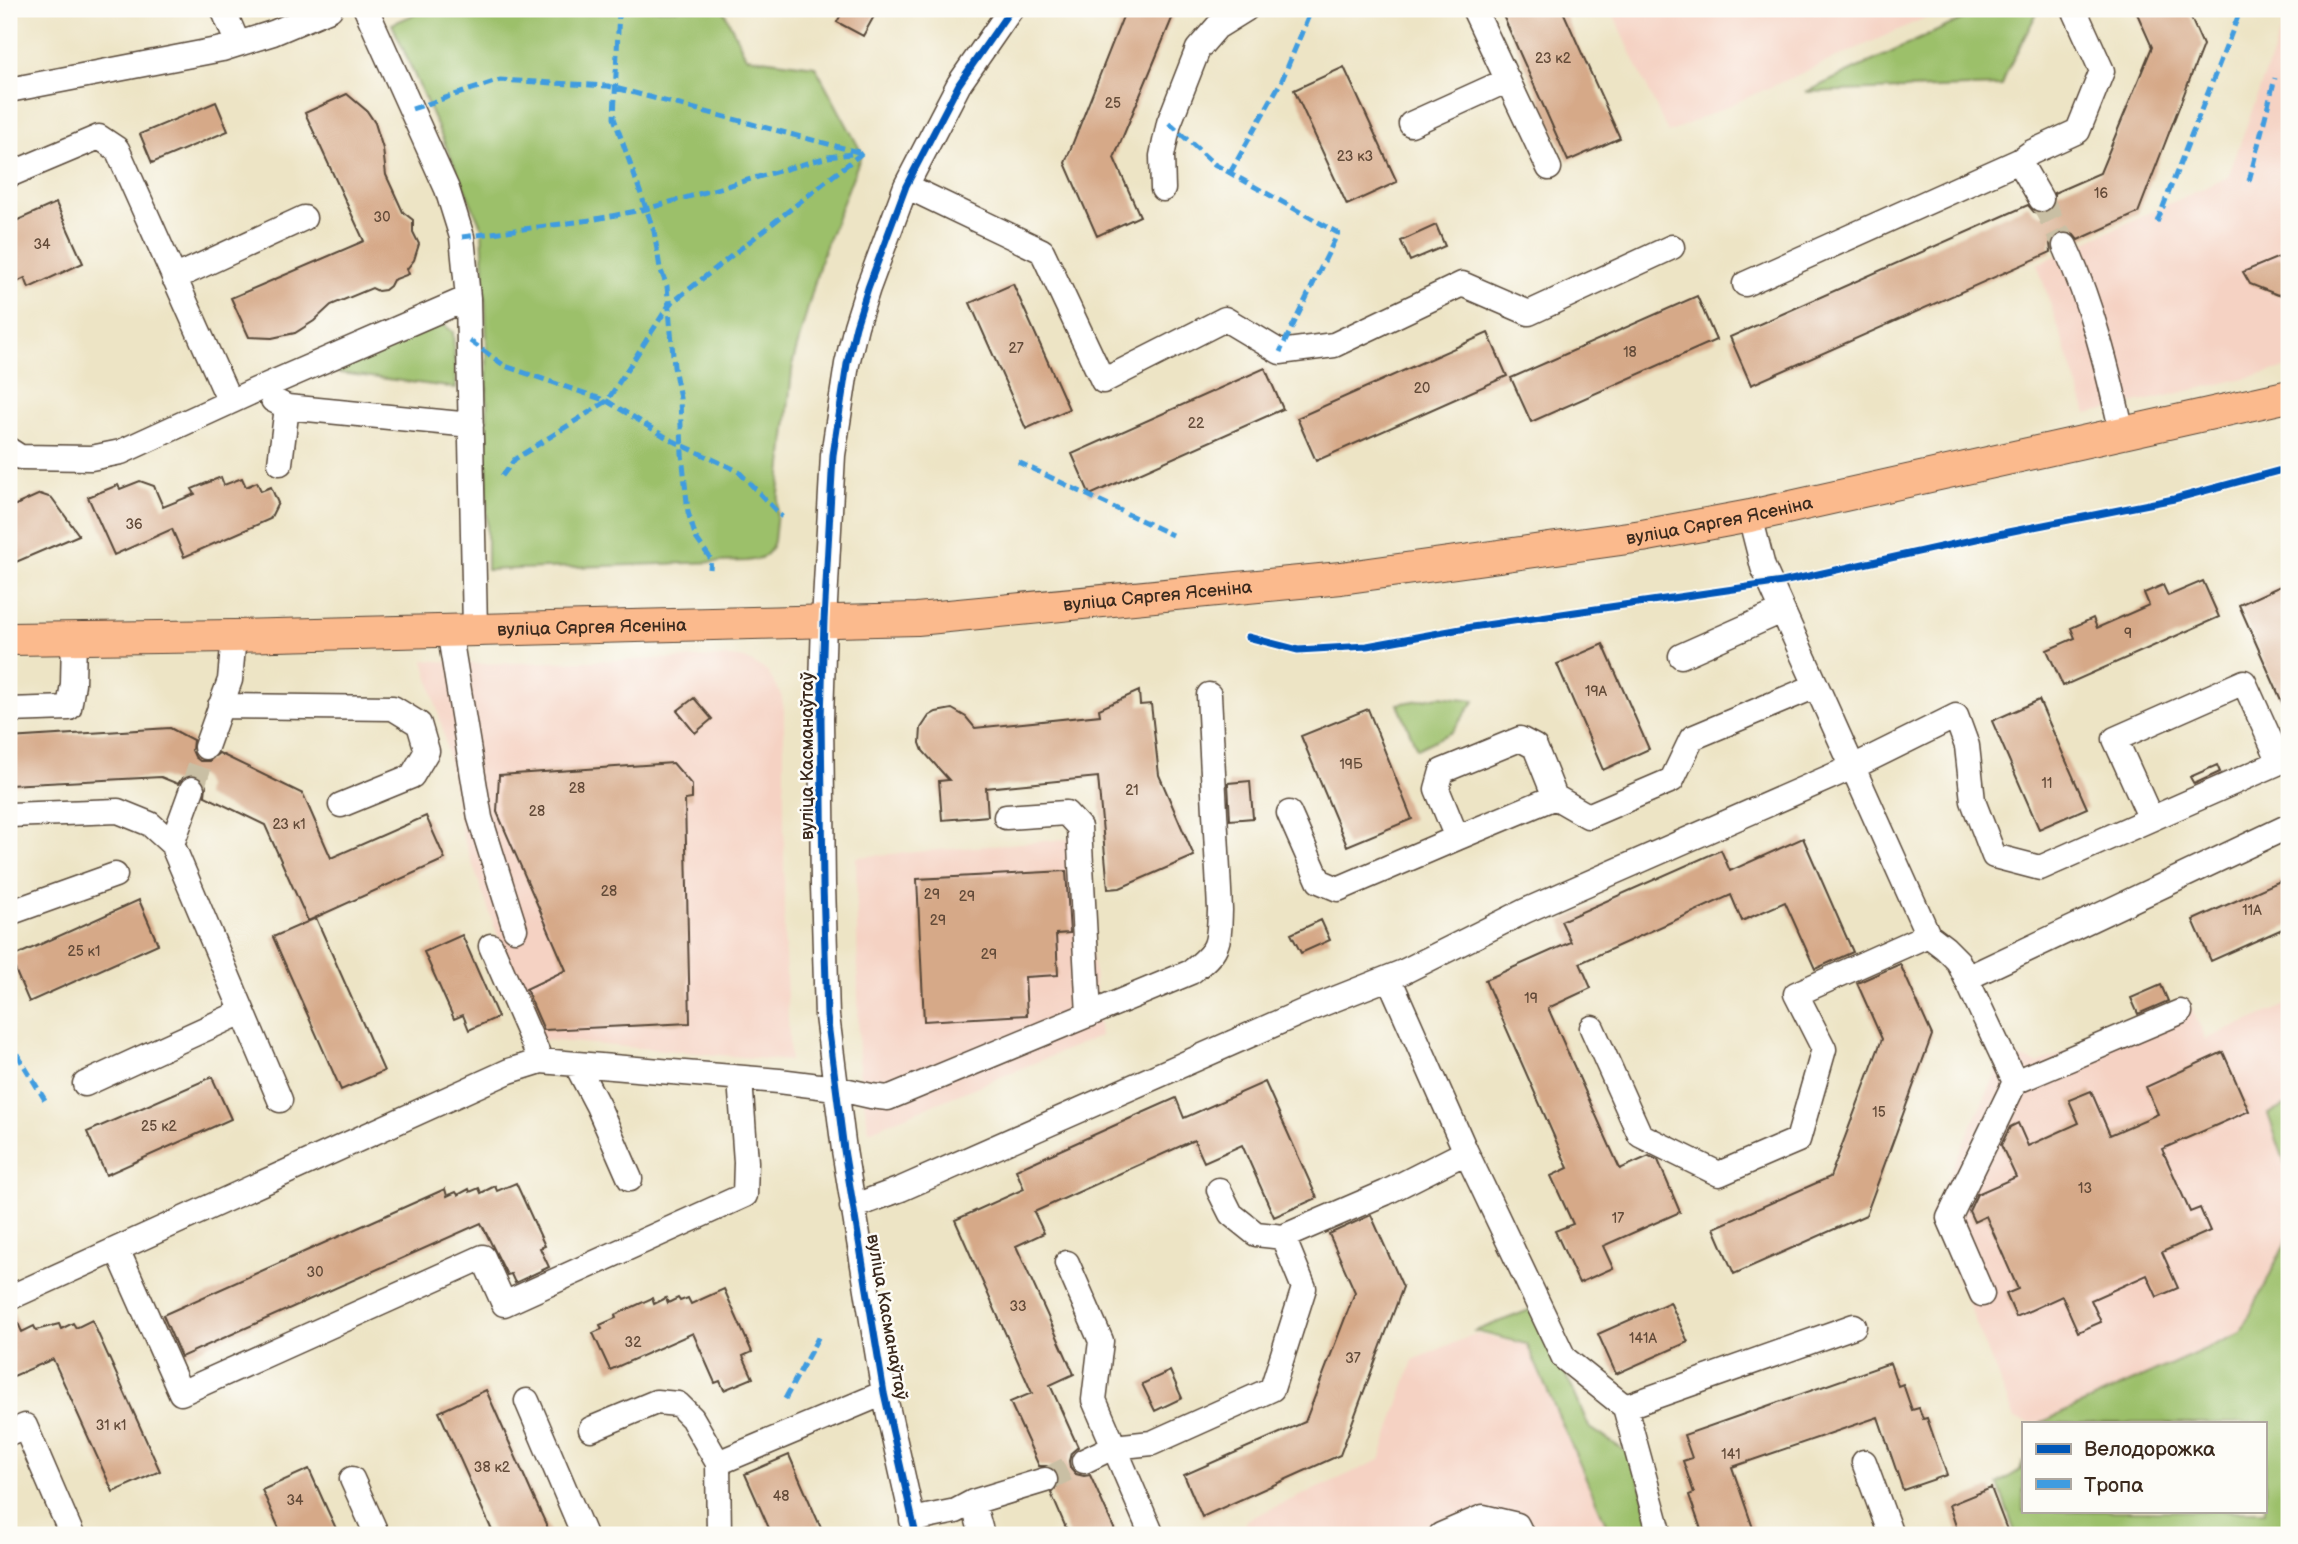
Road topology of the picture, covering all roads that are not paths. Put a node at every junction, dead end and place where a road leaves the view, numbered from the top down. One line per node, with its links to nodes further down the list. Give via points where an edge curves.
1 (223, 9): 8 (street)
2 (330, 9): 8 (street)
3 (366, 9): 23 (street, via 447,189 462,237)
4 (1011, 9): 15 (street, вуліца Касманаўтаў, via 959,84)
5 (1246, 9): 16 (street, via 1217,27 1198,49 1169,123 1162,156)
6 (1474, 9): 9 (street)
7 (2074, 9): 12 (street, via 2102,71 2092,100 2078,131)
8 (238, 44): 10 (street)
9 (1508, 80): 11 (street); 13 (street)
10 (9, 90)
11 (1411, 124)
12 (2019, 161): 17 (street); 22 (street)
13 (1549, 168)
14 (9, 175): 21 (street, via 99,137 117,149)
15 (906, 186): 20 (street, via 1042,251 1103,381 1225,319 1280,352 1334,345 1462,285 1529,313); 34 (street, вуліца Касманаўтаў, via 846,364 833,454)
16 (1163, 190)
17 (2041, 199)
18 (304, 218): 21 (street)
19 (2065, 246): 29 (street, via 2111,383)
20 (1672, 247)
21 (174, 278): 26 (street)
22 (1745, 284)
23 (468, 298): 24 (street); 28 (street)
24 (256, 390): 26 (street); 27 (street)
25 (2289, 396): 29 (main road, вуліца Сяргея Ясеніна)
26 (230, 402): 30 (street, via 121,452 91,458 20,457)
27 (287, 407): 28 (street); 31 (street)
28 (471, 425): 35 (street)
29 (2122, 433): 32 (main road, вуліца Сяргея Ясеніна)
30 (9, 450)
31 (280, 463)
32 (1750, 516): 33 (street, via 1763,567); 34 (main road, вуліца Сяргея Ясеніна, via 1642,536 1341,578 917,619)
33 (1782, 611): 39 (street); 40 (street)
34 (824, 621): 35 (main road, вуліца Сяргея Ясеніна); 72 (street, вуліца Касманаўтаў, via 823,885 827,1016)
35 (462, 629): 36 (main road, вуліца Сяргея Ясеніна); 58 (street, via 481,818)
36 (234, 636): 37 (main road, вуліца Сяргея Ясеніна); 42 (street, via 230,680)
37 (74, 637): 38 (main road, вуліца Сяргея Ясеніна); 43 (street, via 69,708)
38 (9, 639)
39 (1681, 656)
40 (1816, 685): 45 (street); 47 (street, via 1692,738 1672,780 1588,816)
41 (1209, 695): 65 (street, via 1220,940 1210,957 1191,972)
42 (220, 706): 44 (street); 48 (street, via 393,708 419,723 427,751 412,776)
43 (9, 710)
44 (206, 747)
45 (1853, 767): 52 (street, via 1956,716 1967,746 1973,801 1994,856 2039,868); 59 (street); 61 (street, via 1525,911)
46 (192, 789): 55 (street)
47 (1555, 797): 54 (street); 54 (street, via 1535,747 1520,739 1442,771 1437,789)
48 (341, 805)
49 (1289, 813): 54 (street, via 1319,881 1338,889)
50 (9, 815): 55 (street, via 118,811 150,824)
51 (1006, 817): 65 (street, via 1066,813 1079,827)
52 (2151, 820): 52 (street, via 2115,740 2244,682 2280,762)
53 (2289, 826): 62 (street)
54 (1457, 838)
55 (172, 844): 63 (street)
56 (115, 875): 57 (street)
57 (9, 913)
58 (515, 929)
59 (1928, 935): 62 (street, via 1958,961); 66 (street, via 1796,994 1824,1049 1798,1140 1719,1174 1640,1135)
60 (491, 946): 67 (street)
61 (1389, 978): 74 (street); 77 (street)
62 (1967, 978): 70 (street)
63 (242, 1012): 71 (street); 73 (street)
64 (2180, 1012): 70 (street)
65 (1089, 1015): 72 (street, via 888,1098)
66 (1592, 1028)
67 (541, 1061): 68 (street); 79 (street, via 509,1070)
68 (576, 1064): 69 (street); 75 (street)
69 (740, 1079): 72 (street); 79 (street, via 745,1195 504,1304 483,1257 181,1393)
70 (2015, 1082): 81 (street, via 1949,1218)
71 (85, 1084)
72 (835, 1088): 77 (street, вуліца Касманаўтаў)
73 (280, 1100)
74 (1466, 1152): 78 (street); 86 (street, via 1564,1358)
75 (630, 1179)
76 (1219, 1190): 78 (street, via 1231,1214 1255,1234)
77 (852, 1207): 84 (street, вуліца Касманаўтаў)
78 (1283, 1237): 89 (street, via 1304,1288 1272,1389 1152,1443)
79 (117, 1249): 82 (street)
80 (1067, 1263): 89 (street, via 1101,1341 1094,1400)
81 (1982, 1294)
82 (9, 1298)
83 (1854, 1326): 86 (street)
84 (884, 1393): 92 (street); 96 (street, вуліца Касманаўтаў)
85 (527, 1401): 99 (street)
86 (1625, 1406): 105 (street)
87 (591, 1429): 92 (street, via 656,1402 678,1404 692,1418)
88 (9, 1433): 97 (street, via 24,1426)
89 (1114, 1447): 90 (street); 102 (street)
90 (1084, 1461)
91 (1864, 1462): 106 (street)
92 (718, 1463): 100 (street)
93 (352, 1479): 98 (street)
94 (1045, 1480): 95 (street)
95 (973, 1503): 96 (street); 101 (street)
96 (914, 1528)
97 (72, 1535)
98 (377, 1535)
99 (584, 1535)
100 (718, 1535)
101 (982, 1535)
102 (1152, 1535)
103 (1440, 1535): 104 (street, via 1483,1517 1517,1525)
104 (1522, 1535)
105 (1660, 1535)
106 (1891, 1535)

